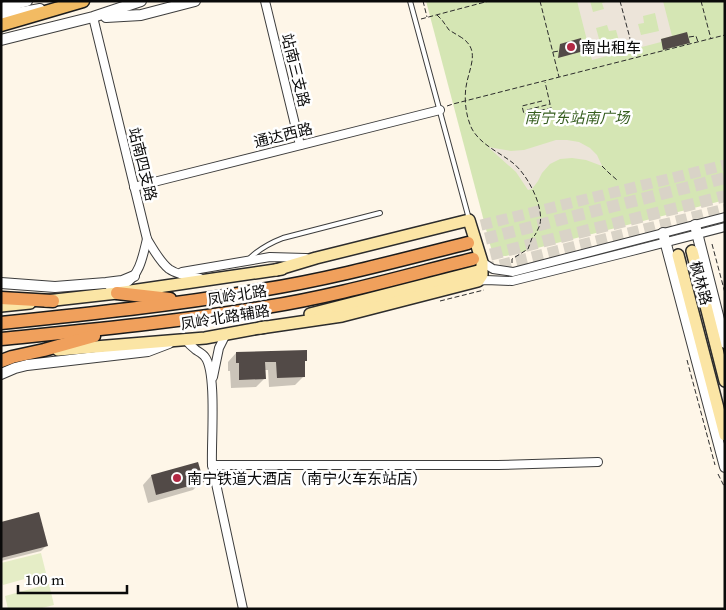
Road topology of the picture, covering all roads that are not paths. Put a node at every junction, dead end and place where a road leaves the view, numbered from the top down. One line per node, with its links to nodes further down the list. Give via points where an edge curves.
1 (27, 1): 7 (street)
2 (81, 1): 8 (street); 10 (main road)
3 (140, 1): 9 (street)
4 (195, 1): 9 (street, via 141,15)
5 (265, 1): 13 (street, 站南三支路)
6 (410, 1): 12 (lane)
7 (1, 8)
8 (1, 16)
9 (93, 17): 11 (street); 14 (street, 站南四支路)
10 (1, 26)
11 (1, 40)
12 (440, 110): 13 (street, 通达西路); 17 (lane)
13 (300, 145): 14 (street, 通达西路)
14 (134, 187): 21 (street, 站南四支路)
15 (380, 213): 26 (lane, via 283,238 270,243)
16 (725, 217): 19 (street)
17 (467, 225): 25 (main road); 27 (main road); 28 (main road, via 336,260)
18 (725, 227): 19 (street)
19 (696, 229): 20 (street); 23 (street)
20 (664, 238): 24 (street); 27 (street, via 513,272); 27 (street, via 628,252 512,280 486,280)
21 (147, 239): 29 (street, 站南四支路, via 170,270); 30 (street, via 143,258)
22 (468, 243): 37 (highway, 凤岭北路, via 344,274)
23 (696, 249): 44 (street); 49 (main road, 枫林路)
24 (673, 255): 51 (main road, 枫林路); 54 (street)
25 (316, 258): 26 (street, via 270,257); 28 (main road)
26 (247, 261): 29 (street)
27 (478, 268): 40 (highway, 凤岭北路, via 267,307); 41 (main road, 凤岭北路辅路, via 260,328)
28 (276, 270): 31 (main road)
29 (179, 273): 31 (street, 站南四支路)
30 (134, 276): 32 (street, via 122,281 55,287); 34 (street, via 126,284)
31 (212, 280): 33 (main road)
32 (1, 283)
33 (117, 293): 34 (main road); 37 (highway)
34 (93, 296): 36 (main road)
35 (1, 298): 36 (highway)
36 (53, 300): 38 (main road)
37 (192, 301): 39 (highway, 凤岭北路)
38 (1, 306)
39 (1, 323)
40 (128, 326): 42 (highway, 凤岭北路); 45 (highway)
41 (226, 334): 43 (main road, 凤岭北路辅路); 50 (street, via 219,348)
42 (1, 339)
43 (182, 339): 45 (main road, 凤岭北路辅路); 48 (street, via 148,351 27,364); 50 (street, via 205,356)
44 (725, 343)
45 (44, 350): 46 (main road, 凤岭北路辅路); 47 (highway)
46 (1, 354)
47 (1, 361)
48 (1, 374)
49 (725, 382)
50 (212, 383): 53 (street)
51 (725, 435)
52 (598, 462): 53 (street)
53 (212, 465): 55 (street)
54 (725, 467)
55 (243, 609)

